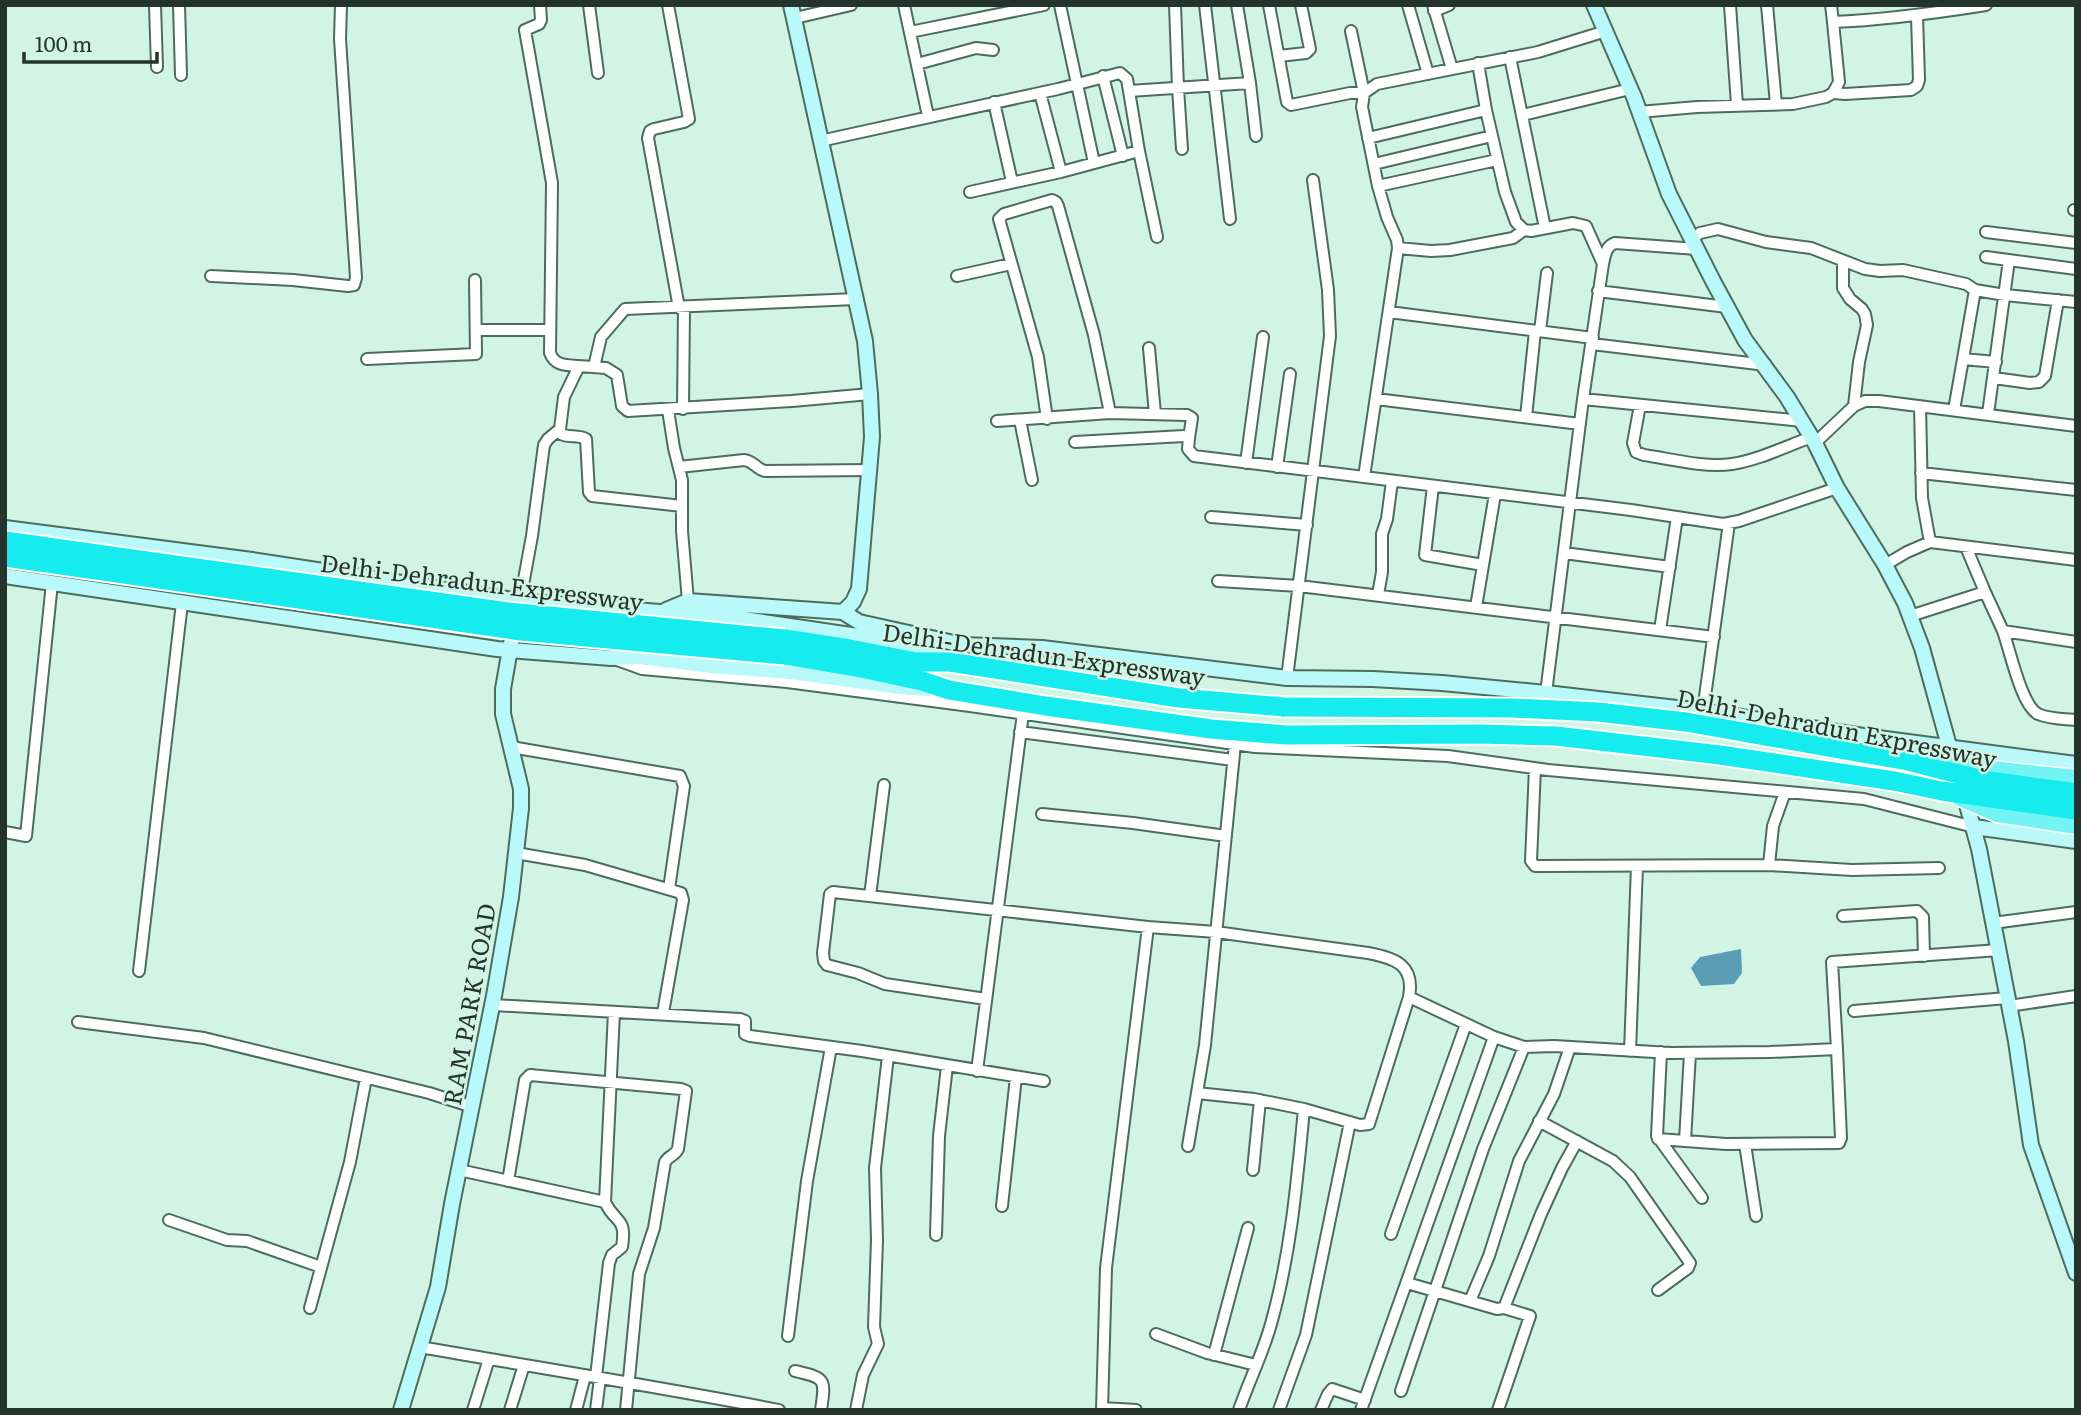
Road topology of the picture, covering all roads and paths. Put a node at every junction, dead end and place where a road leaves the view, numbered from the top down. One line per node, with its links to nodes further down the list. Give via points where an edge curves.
1 (155, 5): 36 (street)
2 (179, 5): 40 (street)
3 (341, 5): 88 (street, via 354,285)
4 (540, 5): 101 (street, via 541,20 525,30 552,183)
5 (589, 5): 38 (street)
6 (668, 5): 98 (street, via 689,119 654,129 648,138)
7 (850, 5): 25 (street)
8 (904, 5): 30 (street)
9 (1044, 5): 30 (street)
10 (1060, 5): 43 (street)
11 (1175, 5): 45 (street)
12 (1205, 5): 44 (street)
13 (1237, 5): 42 (street)
14 (1269, 5): 32 (street)
15 (1301, 5): 32 (street, via 1310,49)
16 (1408, 5): 39 (street)
17 (1449, 5): 23 (street)
18 (1594, 5): 29 (street)
19 (1730, 5): 53 (street)
20 (1767, 5): 52 (street)
21 (1831, 5): 27 (street)
22 (1986, 5): 24 (street)
23 (1434, 8): 37 (street)
24 (1938, 9): 26 (street)
25 (793, 12): 61 (street)
26 (1917, 16): 27 (street); 50 (street, via 1917,86)
27 (1833, 22): 50 (street, via 1839,82)
28 (1351, 31): 49 (street)
29 (1606, 31): 33 (street); 46 (street)
30 (910, 32): 35 (street)
31 (993, 50): 35 (street, via 976,48)
32 (1279, 55): 49 (street, via 1291,105)
33 (1510, 57): 34 (street); 56 (street)
34 (1478, 63): 37 (street); 54 (street)
35 (917, 64): 57 (street)
36 (157, 67)
37 (1452, 68): 39 (street)
38 (598, 73)
39 (1428, 74): 49 (street, via 1377,84)
40 (181, 75)
41 (1102, 76): 43 (street); 47 (street, via 1124,74); 64 (street)
42 (1250, 83): 44 (street); 58 (street)
43 (1077, 84): 48 (street); 66 (street)
44 (1213, 86): 45 (street); 73 (street)
45 (1178, 88): 47 (street); 62 (street)
46 (1630, 89): 55 (street); 56 (street)
47 (1129, 91): 63 (street)
48 (1040, 93): 51 (street); 68 (street)
49 (1364, 93): 60 (street)
50 (1833, 93): 52 (street, via 1813,101)
51 (994, 102): 57 (street); 70 (street)
52 (1776, 104): 53 (street)
53 (1738, 105): 55 (street)
54 (1486, 110): 59 (street); 60 (street)
55 (1639, 112): 79 (street, via 1669,194)
56 (1523, 115): 74 (street)
57 (928, 116): 61 (street)
58 (1256, 136)
59 (1492, 136): 65 (street); 67 (street)
60 (1368, 138): 67 (street)
61 (820, 141): 94 (street)
62 (1182, 149)
63 (1139, 151): 64 (street); 77 (street)
64 (1123, 156): 66 (street)
65 (1497, 160): 71 (street); 75 (street, via 1512,214)
66 (1094, 163): 68 (street)
67 (1374, 164): 71 (street)
68 (1060, 172): 70 (street)
69 (1313, 180): 141 (street, via 1330,314)
70 (1012, 182): 72 (street)
71 (1378, 186): 80 (street)
72 (970, 191)
73 (1230, 219)
74 (1545, 228): 75 (street); 85 (street, via 1573,223 1586,226)
75 (1524, 230): 80 (street, via 1513,238 1440,251)
76 (1986, 232): 78 (street)
77 (1157, 237)
78 (2076, 243)
79 (1695, 244): 83 (street, via 1700,233 1718,229 1811,248); 85 (street, via 1615,243); 97 (street)
80 (1398, 248): 99 (street)
81 (1986, 257): 82 (street)
82 (2009, 260): 86 (street); 93 (street)
83 (1843, 262): 91 (street, via 1880,271 1903,270); 118 (street, via 1843,288 1862,309 1867,325)
84 (1011, 264): 89 (street); 123 (street, via 1001,216 1055,200 1094,335); 127 (street, via 1038,358)
85 (1603, 264): 92 (street)
86 (2076, 269)
87 (1547, 273): 102 (street)
88 (211, 276)
89 (957, 276)
90 (475, 279): 100 (street)
91 (1975, 290): 93 (street); 107 (street)
92 (1598, 291): 97 (street); 104 (street)
93 (2005, 295): 95 (street); 108 (street)
94 (856, 299): 98 (street); 114 (street)
95 (2058, 300): 96 (street); 113 (street, via 2045,376 2030,383)
96 (2076, 302)
97 (1727, 307): 109 (street)
98 (681, 308): 111 (street, via 622,311 601,337); 120 (street)
99 (1389, 312): 102 (street); 115 (street)
100 (476, 330): 101 (street); 106 (street, via 474,355)
101 (550, 330): 110 (street, via 552,358 561,365)
102 (1538, 331): 104 (street); 126 (street)
103 (1263, 337): 137 (street)
104 (1592, 341): 109 (street); 116 (street)
105 (1149, 348): 124 (street)
106 (367, 359)
107 (1963, 359): 108 (street); 122 (street)
108 (1996, 362): 113 (street)
109 (1766, 365): 130 (street)
110 (579, 366): 111 (street); 133 (street, via 564,397)
111 (594, 367): 121 (street, via 617,375 624,409)
112 (1290, 374): 139 (street)
113 (1994, 378): 125 (street)
114 (870, 394): 120 (street); 140 (street)
115 (1376, 399): 126 (street); 143 (street)
116 (1583, 400): 117 (street); 131 (street)
117 (1640, 405): 130 (street); 135 (street, via 1633,443 1636,452 1644,455 1732,464)
118 (1854, 406): 119 (street, via 1865,401); 135 (street)
119 (1920, 406): 122 (street); 142 (street)
120 (683, 409): 121 (street)
121 (668, 410): 138 (street)
122 (1954, 410): 125 (street)
123 (1110, 413): 124 (street); 127 (street)
124 (1155, 414): 134 (street, via 1191,416)
125 (1988, 414): 132 (street)
126 (1526, 417): 131 (street)
127 (1047, 419): 128 (street)
128 (1020, 420): 129 (street); 144 (street)
129 (997, 421)
130 (1802, 421): 135 (street)
131 (1580, 424): 150 (street)
132 (2076, 426)
133 (558, 432): 151 (street, via 586,439 592,496); 172 (street, via 544,445)
134 (1189, 438): 136 (street); 137 (street, via 1188,449 1194,456)
135 (1814, 440): 147 (street)
136 (1075, 442)
137 (1246, 463): 139 (street)
138 (679, 467): 140 (street, via 744,460 765,471); 151 (street)
139 (1277, 467): 141 (street)
140 (869, 470): 177 (street, via 859,589)
141 (1314, 472): 143 (street); 155 (street)
142 (1921, 473): 148 (street); 158 (street)
143 (1364, 477): 145 (street)
144 (1032, 480)
145 (1392, 481): 146 (street); 171 (street)
146 (1433, 486): 149 (street); 163 (street, via 1425,555)
147 (1837, 488): 154 (street); 164 (street)
148 (2076, 490)
149 (1495, 494): 150 (street); 163 (street)
150 (1570, 503): 153 (street); 160 (street)
151 (682, 506): 173 (street)
152 (1211, 517): 155 (street)
153 (1677, 517): 154 (street); 165 (street)
154 (1730, 523): 182 (street)
155 (1307, 525): 169 (street)
156 (5, 528): 172 (street)
157 (5, 541): 184 (highway, Delhi-Dehradun Expressway, bridge)
158 (1930, 542): 159 (street); 164 (street)
159 (1966, 547): 162 (street); 170 (street)
160 (1564, 552): 165 (street); 179 (street)
161 (5, 557): 184 (highway, Delhi-Dehradun Expressway, bridge, via 521,631)
162 (2076, 560)
163 (1483, 565): 175 (street)
164 (1885, 565): 178 (street)
165 (1670, 567): 180 (street)
166 (5, 576): 168 (street)
167 (1218, 581): 169 (street)
168 (52, 583): 174 (street); 211 (street, via 26,836)
169 (1298, 586): 171 (street); 188 (street)
170 (1985, 592): 178 (street); 181 (street)
171 (1378, 595): 175 (street)
172 (520, 601): 176 (street); 185 (street, RAM PARK ROAD)
173 (688, 601): 176 (street); 177 (street)
174 (182, 603): 185 (street); 228 (street)
175 (1476, 607): 179 (street)
176 (661, 612): 187 (street, via 878,639)
177 (843, 612): 188 (street, via 859,622 963,645 1042,648)
178 (1910, 616): 197 (street)
179 (1556, 617): 180 (street); 190 (street)
180 (1660, 630): 182 (street)
181 (2003, 631): 183 (street); 193 (street, via 2031,709 2047,717)
182 (1714, 637): 191 (street)
183 (2076, 642)
184 (785, 647): 187 (highway, Delhi-Dehradun Expressway, via 849,649 916,662); 189 (highway, Delhi-Dehradun Expressway)
185 (510, 650): 186 (street); 196 (street, RAM PARK ROAD, via 503,714)
186 (611, 658): 189 (street, via 642,657); 192 (street, via 642,669 787,682)
187 (950, 662): 199 (highway, Delhi-Dehradun Expressway, bridge, via 1179,698 1284,707 1598,712 1686,722)
188 (1287, 678): 190 (street, via 1373,679)
189 (949, 690): 204 (highway, Delhi-Dehradun Expressway, via 1211,729 1286,735 1556,736 1720,755)
190 (1546, 693): 191 (street)
191 (1703, 711): 197 (street)
192 (1023, 713): 194 (street); 195 (street)
193 (2076, 720)
194 (1020, 732): 198 (street); 220 (street)
195 (1235, 744): 198 (street); 201 (street, via 1448,756)
196 (511, 747): 214 (street, RAM PARK ROAD, via 521,789); 218 (street, via 680,776 684,786)
197 (1948, 747): 200 (street); 210 (street)
198 (1233, 760): 212 (street)
199 (1908, 761): 202 (main road, bridge); 206 (highway, Delhi-Dehradun Expressway, bridge, via 1982,780)
200 (2076, 764)
201 (1535, 768): 205 (street); 216 (street, via 1532,864)
202 (2076, 778)
203 (884, 785): 219 (street)
204 (1942, 791): 207 (highway, Delhi-Dehradun Expressway, bridge); 209 (main road, bridge, via 1997,814)
205 (1785, 792): 210 (street, via 1864,799); 215 (street, via 1773,825)
206 (2076, 793)
207 (2076, 810)
208 (1042, 814): 212 (street)
209 (2076, 826)
210 (1974, 827): 213 (street); 223 (street)
211 (5, 832)
212 (1226, 836): 225 (street)
213 (2076, 841)
214 (516, 853): 218 (street, via 585,864); 233 (street, RAM PARK ROAD)
215 (1769, 865): 216 (street); 217 (street, via 1852,870)
216 (1637, 866): 244 (street)
217 (1939, 868)
218 (669, 889): 236 (street, via 681,893 683,900)
219 (870, 896): 220 (street); 231 (street, via 830,894 823,953 827,965 885,984)
220 (998, 911): 224 (street); 231 (street)
221 (2076, 912): 223 (street)
222 (1843, 916): 227 (street, via 1917,911 1923,917)
223 (1993, 923): 226 (street)
224 (1148, 927): 225 (street); 296 (street, via 1106,1268)
225 (1216, 932): 230 (street, via 1381,956 1407,970); 254 (street)
226 (1998, 950): 227 (street); 232 (street)
227 (1924, 956): 243 (street, via 1832,962)
228 (139, 971)
229 (2076, 996): 232 (street)
230 (1409, 997): 238 (street); 259 (street, via 1371,1121 1364,1125)
231 (986, 999): 249 (street)
232 (2008, 1002): 234 (street); 277 (street, via 2031,1145)
233 (493, 1005): 235 (street); 256 (street, RAM PARK ROAD)
234 (1854, 1011)
235 (614, 1012): 236 (street); 253 (street)
236 (663, 1013): 240 (street, via 740,1019 747,1035)
237 (78, 1022): 251 (street, via 204,1038)
238 (1466, 1024): 239 (street); 274 (street)
239 (1494, 1037): 241 (street); 278 (street)
240 (831, 1047): 247 (street); 285 (street, via 807,1181)
241 (1524, 1047): 242 (street); 280 (street, via 1483,1149)
242 (1570, 1047): 244 (street); 258 (street)
243 (1837, 1049): 246 (street); 263 (street, via 1839,1143)
244 (1630, 1051): 245 (street)
245 (1661, 1052): 246 (street); 260 (street)
246 (1690, 1053): 262 (street)
247 (888, 1056): 248 (street); 305 (street, via 875,1168 874,1327 878,1344 863,1375)
248 (947, 1066): 249 (street); 275 (street)
249 (976, 1071): 250 (street)
250 (1016, 1077): 252 (street); 270 (street)
251 (366, 1078): 256 (street); 276 (street, via 350,1162)
252 (1044, 1081)
253 (610, 1082): 267 (street, via 527,1076); 269 (street); 293 (street, via 681,1089 686,1095 677,1153 665,1162 654,1228 639,1275)
254 (1197, 1093): 255 (street); 264 (street)
255 (1260, 1100): 257 (street); 266 (street)
256 (473, 1107): 265 (street, RAM PARK ROAD)
257 (1304, 1110): 259 (street); 290 (street, via 1287,1252 1271,1326)
258 (1539, 1121): 261 (street); 281 (street, via 1519,1161)
259 (1350, 1122): 308 (street, via 1306,1335)
260 (1658, 1139): 262 (street); 268 (street)
261 (1577, 1141): 279 (street, via 1613,1161 1630,1177 1689,1260 1688,1268); 283 (street, via 1541,1214)
262 (1685, 1141): 263 (street)
263 (1745, 1144): 271 (street)
264 (1188, 1146)
265 (460, 1170): 267 (street); 286 (street, RAM PARK ROAD, via 438,1287)
266 (1253, 1170)
267 (508, 1181): 269 (street)
268 (1702, 1198)
269 (605, 1202): 292 (street, via 621,1222 624,1237 609,1263)
270 (1002, 1206)
271 (1756, 1216)
272 (169, 1220): 276 (street)
273 (1248, 1228): 287 (street)
274 (1391, 1234)
275 (936, 1235)
276 (321, 1267): 282 (street)
277 (2076, 1273)
278 (1407, 1283): 280 (street); 295 (street)
279 (1658, 1290)
280 (1435, 1291): 281 (street); 294 (street)
281 (1470, 1301): 283 (street)
282 (310, 1308)
283 (1504, 1308): 310 (street, via 1530,1316)
284 (1156, 1334): 287 (street)
285 (788, 1336)
286 (420, 1347): 288 (street); 297 (street, RAM PARK ROAD)
287 (1214, 1355): 290 (street)
288 (489, 1359): 289 (street); 298 (street)
289 (524, 1365): 292 (street); 299 (street)
290 (1256, 1365): 307 (street)
291 (795, 1371): 304 (street, via 821,1380)
292 (594, 1377): 293 (street); 300 (street); 301 (street)
293 (629, 1382): 302 (street); 303 (street)
294 (1401, 1391)
295 (1363, 1405): 309 (street, via 1332,1389)
296 (1102, 1409): 306 (street)
297 (401, 1410)
298 (473, 1410)
299 (510, 1410)
300 (576, 1410)
301 (596, 1410)
302 (625, 1410)
303 (779, 1410)
304 (821, 1410)
305 (856, 1410)
306 (1136, 1410)
307 (1238, 1410)
308 (1279, 1410)
309 (1321, 1410)
310 (1498, 1410)

